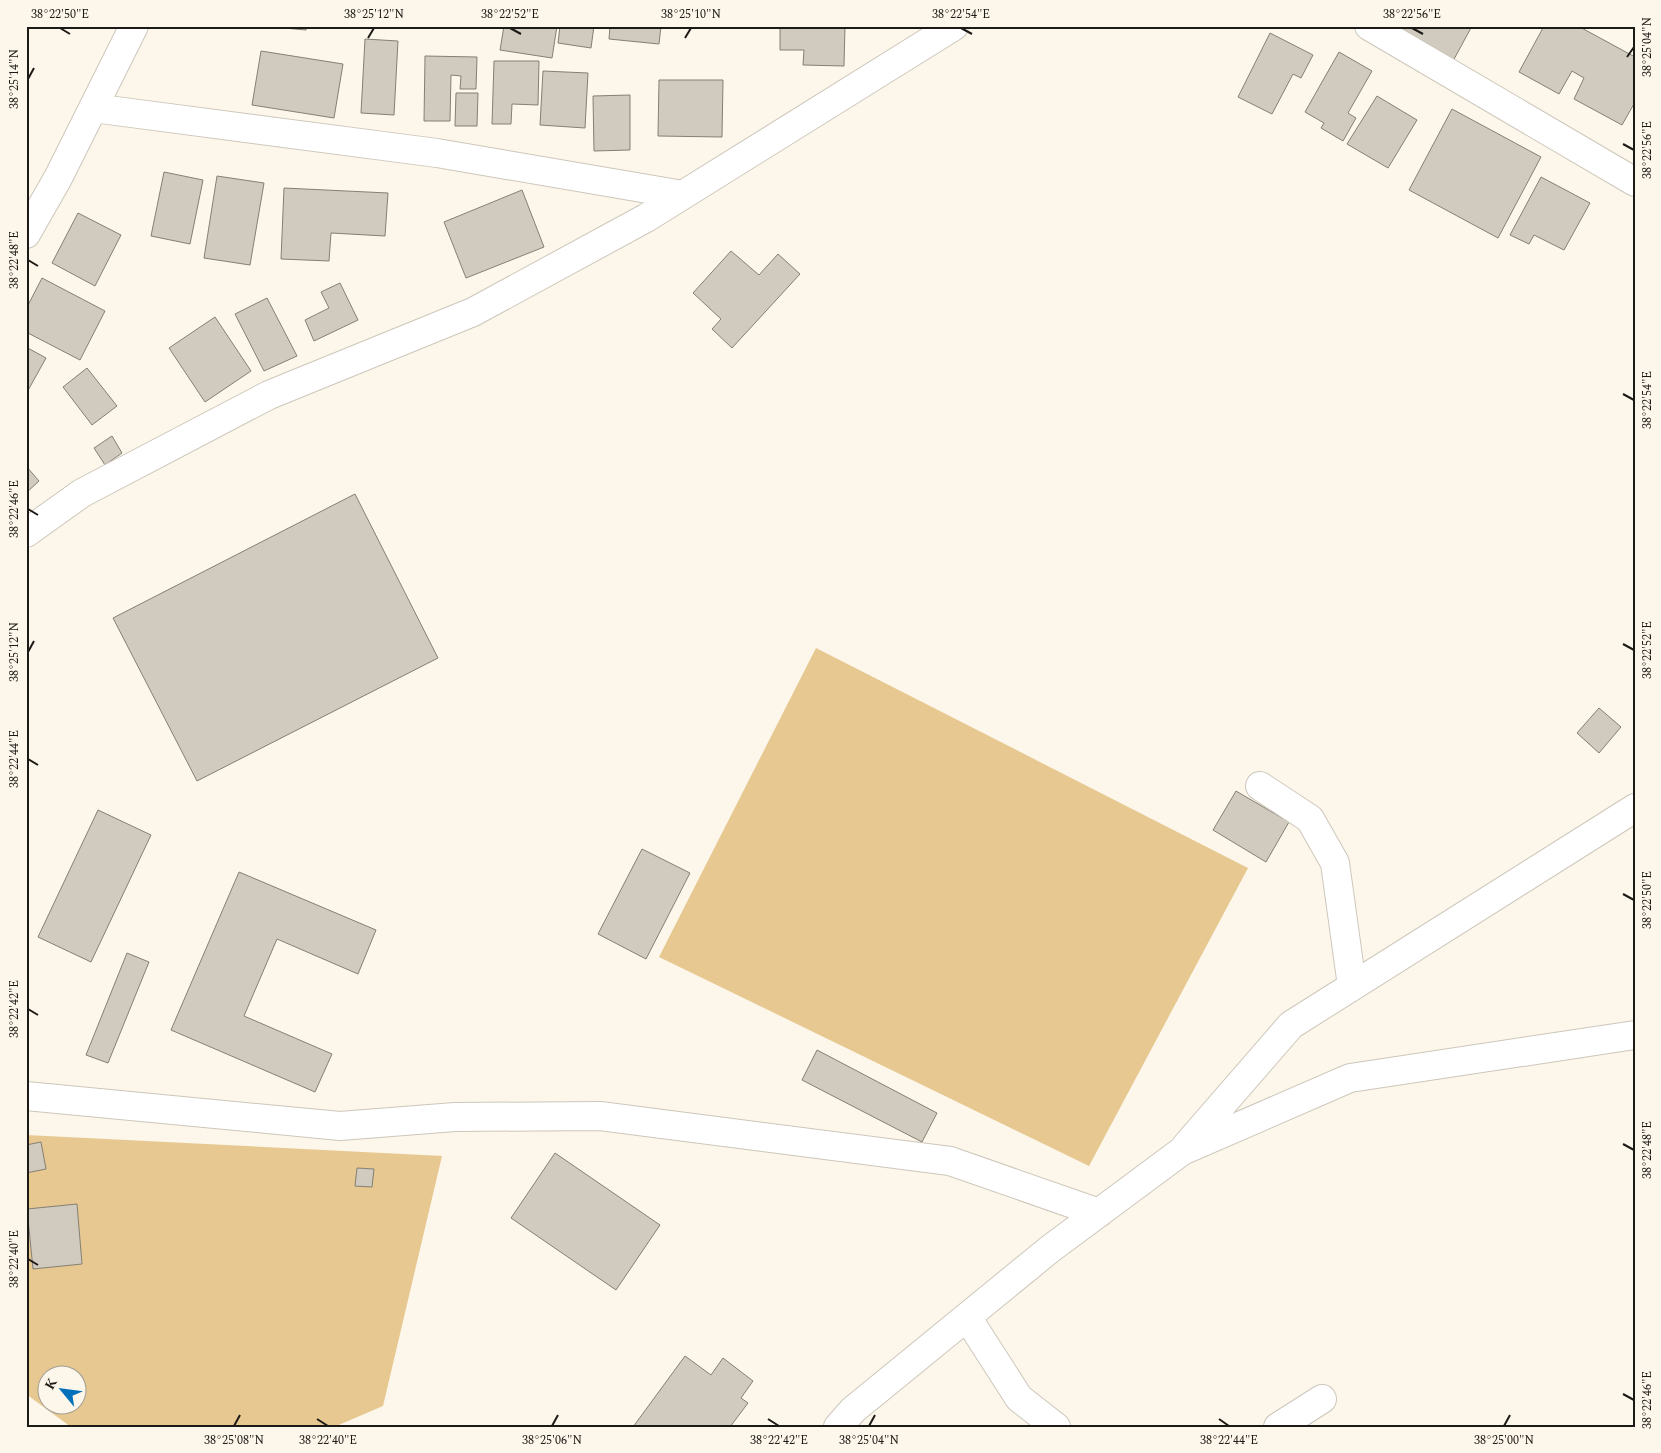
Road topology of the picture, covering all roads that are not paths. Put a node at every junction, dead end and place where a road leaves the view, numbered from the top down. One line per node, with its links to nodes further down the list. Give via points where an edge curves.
1 (134, 26): 4 (street)
2 (954, 26): 6 (street)
3 (1369, 26): 5 (street)
4 (92, 108): 6 (street, via 437,153); 7 (street)
5 (1635, 182)
6 (683, 195): 8 (street, via 472,312 269,395 82,493)
7 (26, 234)
8 (26, 533)
9 (1260, 786): 11 (street, via 1310,819 1335,863)
10 (1635, 808): 11 (street)
11 (1352, 986): 14 (street, via 1290,1025)
12 (1635, 1034): 14 (street, via 1350,1078)
13 (26, 1096): 15 (street, via 340,1126 455,1117 600,1116 950,1161)
14 (1182, 1151): 15 (street)
15 (1099, 1213): 16 (street)
16 (967, 1317): 18 (street, via 853,1410); 19 (street, via 1019,1398)
17 (1322, 1399): 20 (street)
18 (838, 1427)
19 (1056, 1427)
20 (1278, 1427)

